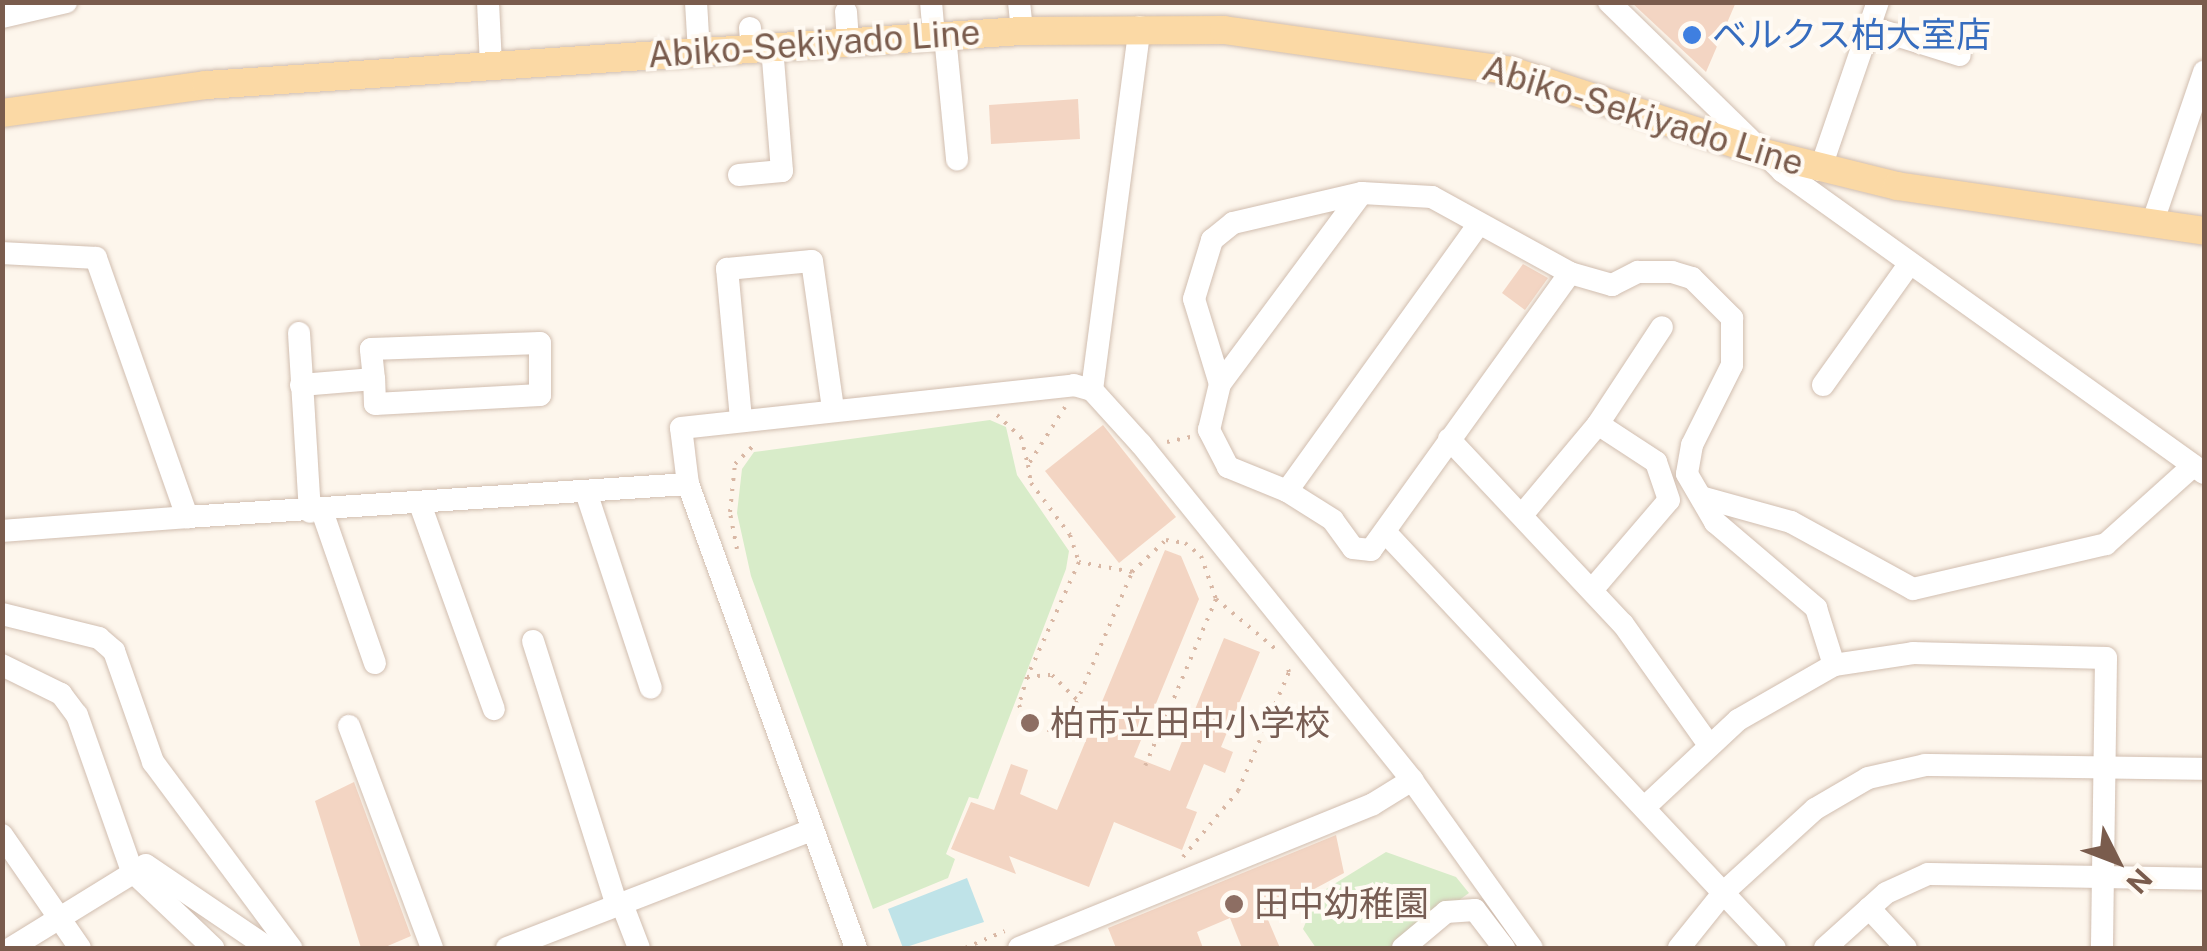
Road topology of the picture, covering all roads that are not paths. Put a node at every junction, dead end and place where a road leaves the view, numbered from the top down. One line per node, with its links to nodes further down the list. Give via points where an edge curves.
1 (66, 2): 8 (street)
2 (488, 2): 17 (street)
3 (696, 2): 15 (street)
4 (931, 2): 12 (street)
5 (1609, 2): 20 (street)
6 (1878, 2): 11 (street)
7 (846, 12): 14 (street)
8 (2, 17)
9 (1021, 17): 10 (main road, Abiko-Sekiyado Line); 12 (main road, Abiko-Sekiyado Line)
10 (1140, 28): 20 (main road, Abiko-Sekiyado Line, via 1224,30 1511,71); 37 (street)
11 (1870, 28): 16 (street); 22 (street)
12 (940, 36): 14 (main road, Abiko-Sekiyado Line); 21 (street)
13 (758, 42): 14 (main road, Abiko-Sekiyado Line); 15 (main road, Abiko-Sekiyado Line); 23 (street, via 782,171)
14 (848, 43)
15 (699, 52): 17 (main road, Abiko-Sekiyado Line)
16 (1960, 55)
17 (491, 66): 19 (main road, Abiko-Sekiyado Line, via 206,85)
18 (2204, 72): 25 (street)
19 (2, 113)
20 (1760, 152): 22 (main road, Abiko-Sekiyado Line); 29 (street)
21 (957, 159)
22 (1820, 170): 25 (main road, Abiko-Sekiyado Line)
23 (738, 176)
24 (1362, 193): 26 (street, via 1432,197); 35 (street); 35 (street, via 1233,223 1212,240 1194,298)
25 (2152, 224): 27 (main road, Abiko-Sekiyado Line)
26 (1478, 225): 30 (street); 44 (street)
27 (2204, 231)
28 (2, 254): 50 (street, via 96,258)
29 (1908, 266): 36 (street); 42 (street)
30 (1570, 272): 41 (street); 46 (street, via 1612,285 1638,272 1672,272 1692,278 1732,318 1732,365 1692,445 1686,474)
31 (1662, 327): 40 (street)
32 (299, 333): 34 (street)
33 (374, 379): 33 (street, via 372,349 540,343 540,394 376,404); 34 (street)
34 (301, 384): 48 (street)
35 (1220, 384): 44 (street, via 1210,430 1228,466)
36 (1823, 385)
37 (1083, 388): 38 (street); 65 (street)
38 (832, 410): 39 (street); 39 (street, via 812,262 728,269)
39 (741, 419): 43 (street, via 681,428)
40 (1598, 424): 49 (street); 53 (street, via 1656,462 1670,500)
41 (1449, 439): 49 (street); 52 (street)
42 (2199, 470): 46 (street, via 2106,544 1914,589 1791,522)
43 (688, 484): 45 (street); 67 (street)
44 (1287, 490): 52 (street, via 1333,520 1362,553)
45 (586, 492): 47 (street); 59 (street)
46 (1701, 496): 58 (street, via 1715,522 1816,608)
47 (420, 504): 48 (street); 60 (street)
48 (316, 512): 50 (street); 56 (street)
49 (1522, 515): 53 (street)
50 (188, 517): 51 (street)
51 (2, 531)
52 (1387, 534): 66 (street)
53 (1592, 590): 62 (street)
54 (2, 614): 83 (street, via 99,638 114,651 153,762)
55 (533, 641): 73 (street)
56 (374, 662)
57 (2, 665): 69 (street, via 61,694 76,716)
58 (1834, 666): 62 (street, via 1764,702); 63 (street, via 1913,653 2106,658)
59 (650, 688)
60 (494, 708)
61 (349, 726): 84 (street)
62 (1709, 745): 66 (street)
63 (2106, 767): 64 (street); 70 (street); 72 (street, via 1924,764 1868,778 1815,809)
64 (2204, 769)
65 (1412, 780): 78 (street, via 1373,804); 90 (street)
66 (1646, 806): 72 (street)
67 (810, 830): 73 (street); 87 (street)
68 (2, 835): 75 (street)
69 (132, 871): 75 (street); 81 (street); 82 (street, via 146,866)
70 (2104, 876): 71 (street); 74 (street, via 1928,874 1901,882); 95 (street)
71 (2204, 879)
72 (1724, 892): 91 (street); 92 (street)
73 (619, 905): 77 (street); 86 (street)
74 (1869, 908): 93 (street); 94 (street)
75 (62, 917): 79 (street); 80 (street)
76 (1018, 938): 78 (street)
77 (542, 943): 85 (street)
78 (1048, 943)
79 (11, 948)
80 (80, 948)
81 (212, 948)
82 (268, 948)
83 (290, 948)
84 (432, 948)
85 (507, 948)
86 (639, 948)
87 (856, 948)
88 (1403, 948): 89 (street, via 1446,912 1475,910)
89 (1504, 948)
90 (1532, 948)
91 (1679, 948)
92 (1775, 948)
93 (1825, 948)
94 (1906, 948)
95 (2102, 948)

